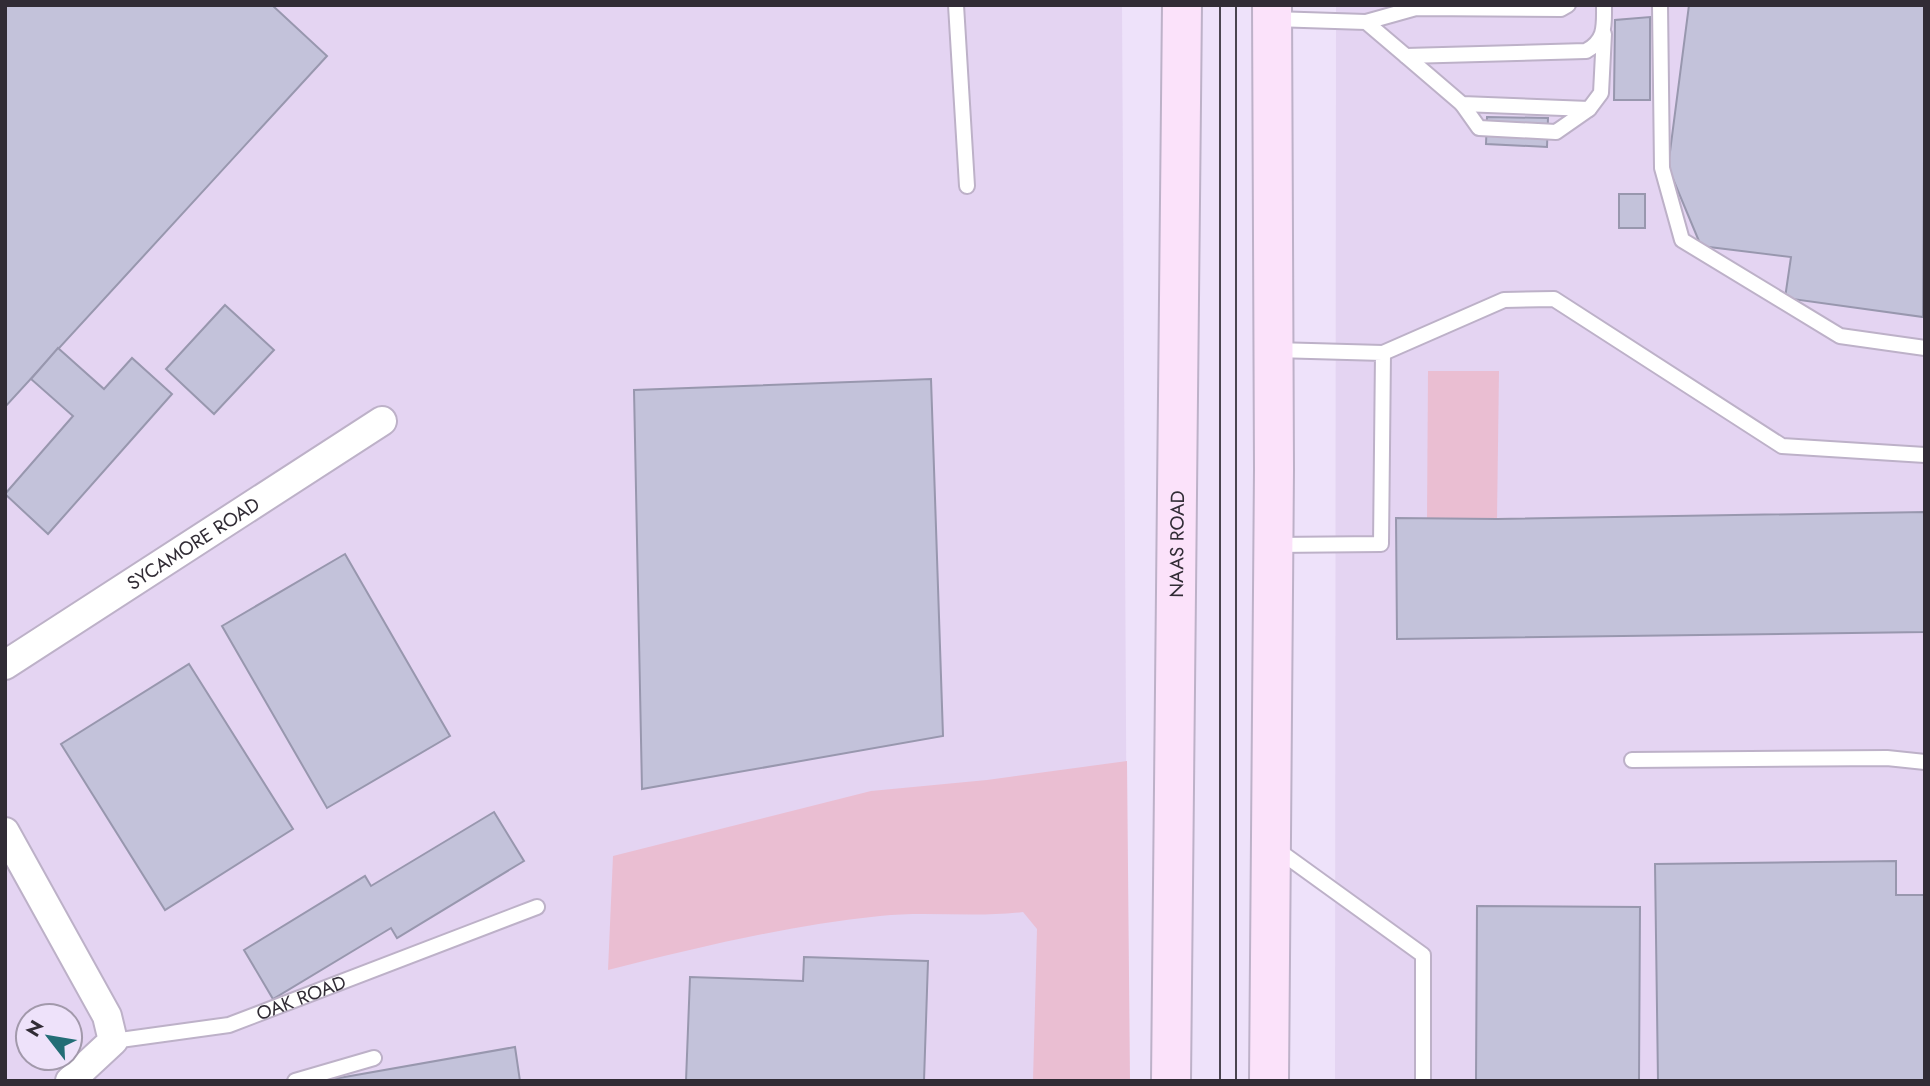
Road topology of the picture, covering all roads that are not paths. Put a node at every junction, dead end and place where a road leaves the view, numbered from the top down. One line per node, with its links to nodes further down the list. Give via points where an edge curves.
1 (956, 5): 13 (lane)
2 (1182, 5): 30 (main road, NAAS ROAD)
3 (1367, 5): 8 (lane)
4 (1568, 5): 8 (lane, via 1561,9 1416,8)
5 (1604, 5): 9 (lane)
6 (1660, 5): 14 (lane, via 1662,168 1682,240 1840,336)
7 (1272, 12): 8 (lane); 15 (main road)
8 (1366, 22): 10 (lane)
9 (1604, 33): 10 (lane, via 1597,45 1586,51); 12 (lane, via 1601,93)
10 (1406, 56): 11 (lane)
11 (1462, 104): 12 (lane); 12 (lane, via 1479,128 1556,132)
12 (1589, 109)
13 (967, 186)
14 (1925, 348)
15 (1274, 350): 16 (lane); 19 (main road)
16 (1383, 353): 18 (lane, via 1504,300 1554,299 1782,446); 19 (lane, via 1381,544)
17 (382, 421): 20 (street, SYCAMORE ROAD)
18 (1925, 455)
19 (1274, 545): 24 (main road)
20 (5, 665)
21 (1632, 760): 22 (lane, via 1887,758)
22 (1925, 762)
23 (5, 832): 26 (street, via 107,1016)
24 (1271, 846): 31 (main road); 32 (lane, via 1423,955)
25 (537, 907): 26 (lane, OAK ROAD, via 229,1025)
26 (113, 1041): 28 (street)
27 (374, 1058): 29 (lane)
28 (70, 1081)
29 (295, 1081)
30 (1171, 1081)
31 (1269, 1081)
32 (1423, 1081)

